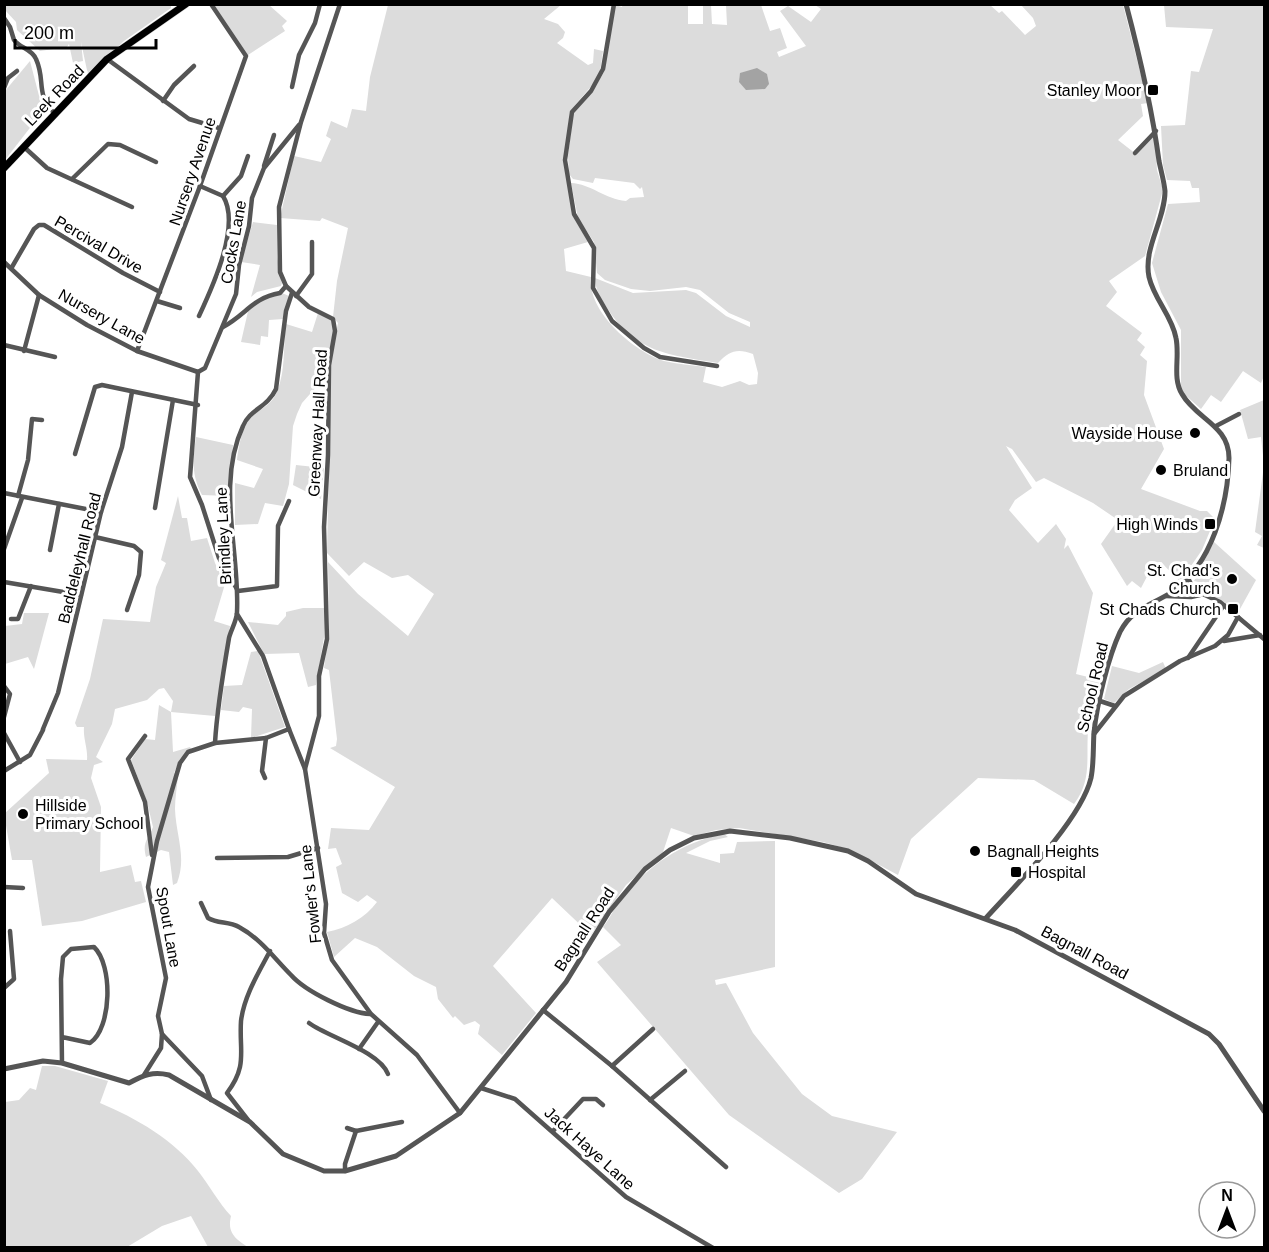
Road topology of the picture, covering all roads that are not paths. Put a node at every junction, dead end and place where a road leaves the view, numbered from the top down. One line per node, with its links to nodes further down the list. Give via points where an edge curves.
1 (186, 4): 8 (highway, Leek Road)
2 (211, 4): 16 (street, Nursery Avenue, via 246,56)
3 (320, 4): 11 (street, via 313,29 299,55)
4 (340, 4): 15 (street, Greenway Hall Road)
5 (614, 4): 46 (street, via 603,69 591,92 572,112 565,160 574,214 594,248 593,288 612,321 644,348 660,357)
6 (1126, 4): 17 (street)
7 (4, 18): 14 (street, via 14,40 36,59 42,101)
8 (107, 60): 13 (street); 14 (highway, Leek Road)
9 (194, 66): 13 (street)
10 (17, 71): 12 (street)
11 (292, 87)
12 (4, 88)
13 (163, 101): 16 (street, via 189,118)
14 (54, 113): 19 (highway, Leek Road)
15 (301, 122): 24 (street, Cocks Lane); 34 (street, Greenway Hall Road, via 279,207 280,272)
16 (219, 128): 26 (street, Nursery Avenue)
17 (1156, 131): 20 (street); 53 (street, via 1165,196 1150,254 1149,277 1172,324 1180,391)
18 (274, 135): 24 (street)
19 (24, 147): 23 (highway, Leek Road); 25 (street, via 47,168)
20 (1135, 153)
21 (248, 156): 27 (street, via 242,176)
22 (156, 162): 25 (street, via 120,145 108,144)
23 (4, 168)
24 (264, 168): 41 (street, Cocks Lane, via 250,202 251,216 236,294)
25 (72, 179): 28 (street)
26 (200, 186): 27 (street); 35 (street, Nursery Avenue)
27 (223, 195): 40 (street, via 228,205 229,227 214,286 201,313)
28 (132, 207)
29 (312, 242): 31 (street, Brindley Lane)
30 (306, 249): 31 (street)
31 (312, 249): 37 (street, Brindley Lane, via 312,274)
32 (4, 262): 33 (street, Nursery Lane)
33 (12, 267): 35 (street, Percival Drive, via 34,230 44,225); 36 (street, Nursery Lane)
34 (286, 286): 37 (street, Greenway Hall Road); 41 (street, via 280,293 251,303 242,317)
35 (160, 292): 38 (street, Nursery Avenue)
36 (39, 295): 43 (street); 44 (street, Nursery Lane)
37 (294, 295): 67 (street, Brindley Lane, via 286,311 276,389 270,401 243,425 233,465 231,523); 90 (street, Greenway Hall Road, via 333,319 336,327 329,365 324,528 327,639 319,676 319,716)
38 (157, 301): 39 (street); 44 (street, Nursery Avenue)
39 (180, 308)
40 (209, 314)
41 (224, 327): 47 (street, Cocks Lane, via 205,368)
42 (4, 345): 43 (street)
43 (24, 351): 45 (street)
44 (137, 351): 47 (street, Nursery Lane)
45 (55, 357)
46 (717, 366)
47 (198, 372): 50 (street)
48 (132, 392): 49 (street); 54 (street, via 95,387); 60 (street, Baddeleyhall Road, via 122,447)
49 (172, 400): 50 (street); 59 (street)
50 (198, 405): 67 (street, via 190,477 219,558)
51 (1239, 414): 53 (street)
52 (42, 420): 56 (street, via 32,419)
53 (1216, 426): 64 (street, School Road, via 1228,448 1226,489 1217,528)
54 (75, 454)
55 (4, 493): 56 (street)
56 (20, 497): 58 (street); 62 (street)
57 (289, 501): 67 (street, via 278,526 277,586)
58 (59, 504): 60 (street); 63 (street)
59 (154, 508)
60 (101, 512): 61 (street, Baddeleyhall Road)
61 (95, 537): 68 (street, Baddeleyhall Road); 72 (street, via 134,546 141,552 139,575)
62 (4, 549)
63 (50, 550)
64 (1188, 578): 69 (street); 70 (street, School Road)
65 (4, 582): 66 (street)
66 (31, 586): 68 (street); 75 (street, via 18,619)
67 (238, 591): 73 (street, Brindley Lane)
68 (81, 595): 89 (street, Baddeleyhall Road, via 58,693 30,755)
69 (1200, 595): 70 (street, School Road); 71 (street, School Road)
70 (1166, 596): 80 (street, School Road, via 1144,605 1126,622)
71 (1224, 606): 74 (street, School Road); 78 (street)
72 (127, 610)
73 (237, 614): 83 (street, via 263,656); 88 (street, Brindley Lane, via 224,667)
74 (1238, 617): 76 (street, School Road); 77 (street, via 1235,627)
75 (11, 619)
76 (1262, 637): 77 (street)
77 (1221, 642): 78 (street)
78 (1188, 658): 81 (street, via 1134,689)
79 (4, 687): 82 (street, via 10,694)
80 (1100, 701): 81 (street); 85 (street, School Road)
81 (1115, 706): 85 (street)
82 (4, 717)
83 (289, 729): 87 (street); 90 (street)
84 (4, 734): 89 (street)
85 (1094, 734): 99 (street, School Road, via 1091,777 1072,815)
86 (145, 736): 94 (street, via 128,759 145,802)
87 (266, 738): 88 (street); 92 (street, via 262,771)
88 (215, 743): 94 (street, via 189,752 180,764)
89 (20, 762): 91 (street)
90 (305, 769): 93 (street, Fowler's Lane)
91 (4, 771)
92 (265, 778)
93 (318, 848): 95 (street, via 288,856); 104 (street, Fowler's Lane, via 327,948)
94 (153, 858): 108 (street, Spout Lane, via 148,896 166,978 158,1016)
95 (217, 858)
96 (4, 887): 97 (street)
97 (23, 888)
98 (201, 903): 101 (street, via 212,921 228,921 241,927)
99 (986, 918): 103 (street, Bagnall Road, via 916,894 848,851 790,838 730,831 711,833 670,850 627,887 573,973); 121 (street, Bagnall Road, via 1209,1034)
100 (10, 931): 102 (street, via 14,979)
101 (270, 951): 104 (street, via 296,980 339,1005); 123 (street, via 245,1003 239,1078 227,1093)
102 (4, 988)
103 (543, 1010): 112 (street); 117 (street, Bagnall Road)
104 (370, 1014): 105 (street, Fowler's Lane)
105 (378, 1022): 110 (street); 122 (street, Fowler's Lane, via 417,1055)
106 (309, 1023): 110 (street)
107 (653, 1029): 112 (street)
108 (162, 1034): 116 (street, Spout Lane, via 159,1054); 119 (street, via 202,1076)
109 (62, 1037): 109 (street, via 90,1043 100,1032 108,995 106,975 94,948 71,949 63,957); 111 (street)
110 (359, 1049): 115 (street)
111 (62, 1063): 113 (street, Bagnall Road, via 43,1061); 116 (street, Bagnall Road, via 129,1083)
112 (612, 1066): 118 (street)
113 (4, 1069)
114 (685, 1071): 118 (street)
115 (388, 1074)
116 (144, 1075): 119 (street, Bagnall Road, via 169,1075)
117 (481, 1088): 122 (street, Bagnall Road); 127 (street, Jack Haye Lane, via 515,1099)
118 (650, 1100): 128 (street)
119 (211, 1101): 123 (street, Bagnall Road)
120 (603, 1105): 127 (street, via 596,1099 583,1099)
121 (1264, 1111)
122 (460, 1113): 129 (street, Bagnall Road, via 396,1156)
123 (249, 1122): 129 (street, Bagnall Road, via 275,1147 297,1161 324,1171)
124 (402, 1122): 126 (street)
125 (347, 1128): 126 (street)
126 (356, 1131): 129 (street)
127 (553, 1131): 130 (street, Jack Haye Lane, via 626,1197)
128 (726, 1167)
129 (345, 1171)
130 (713, 1248)

